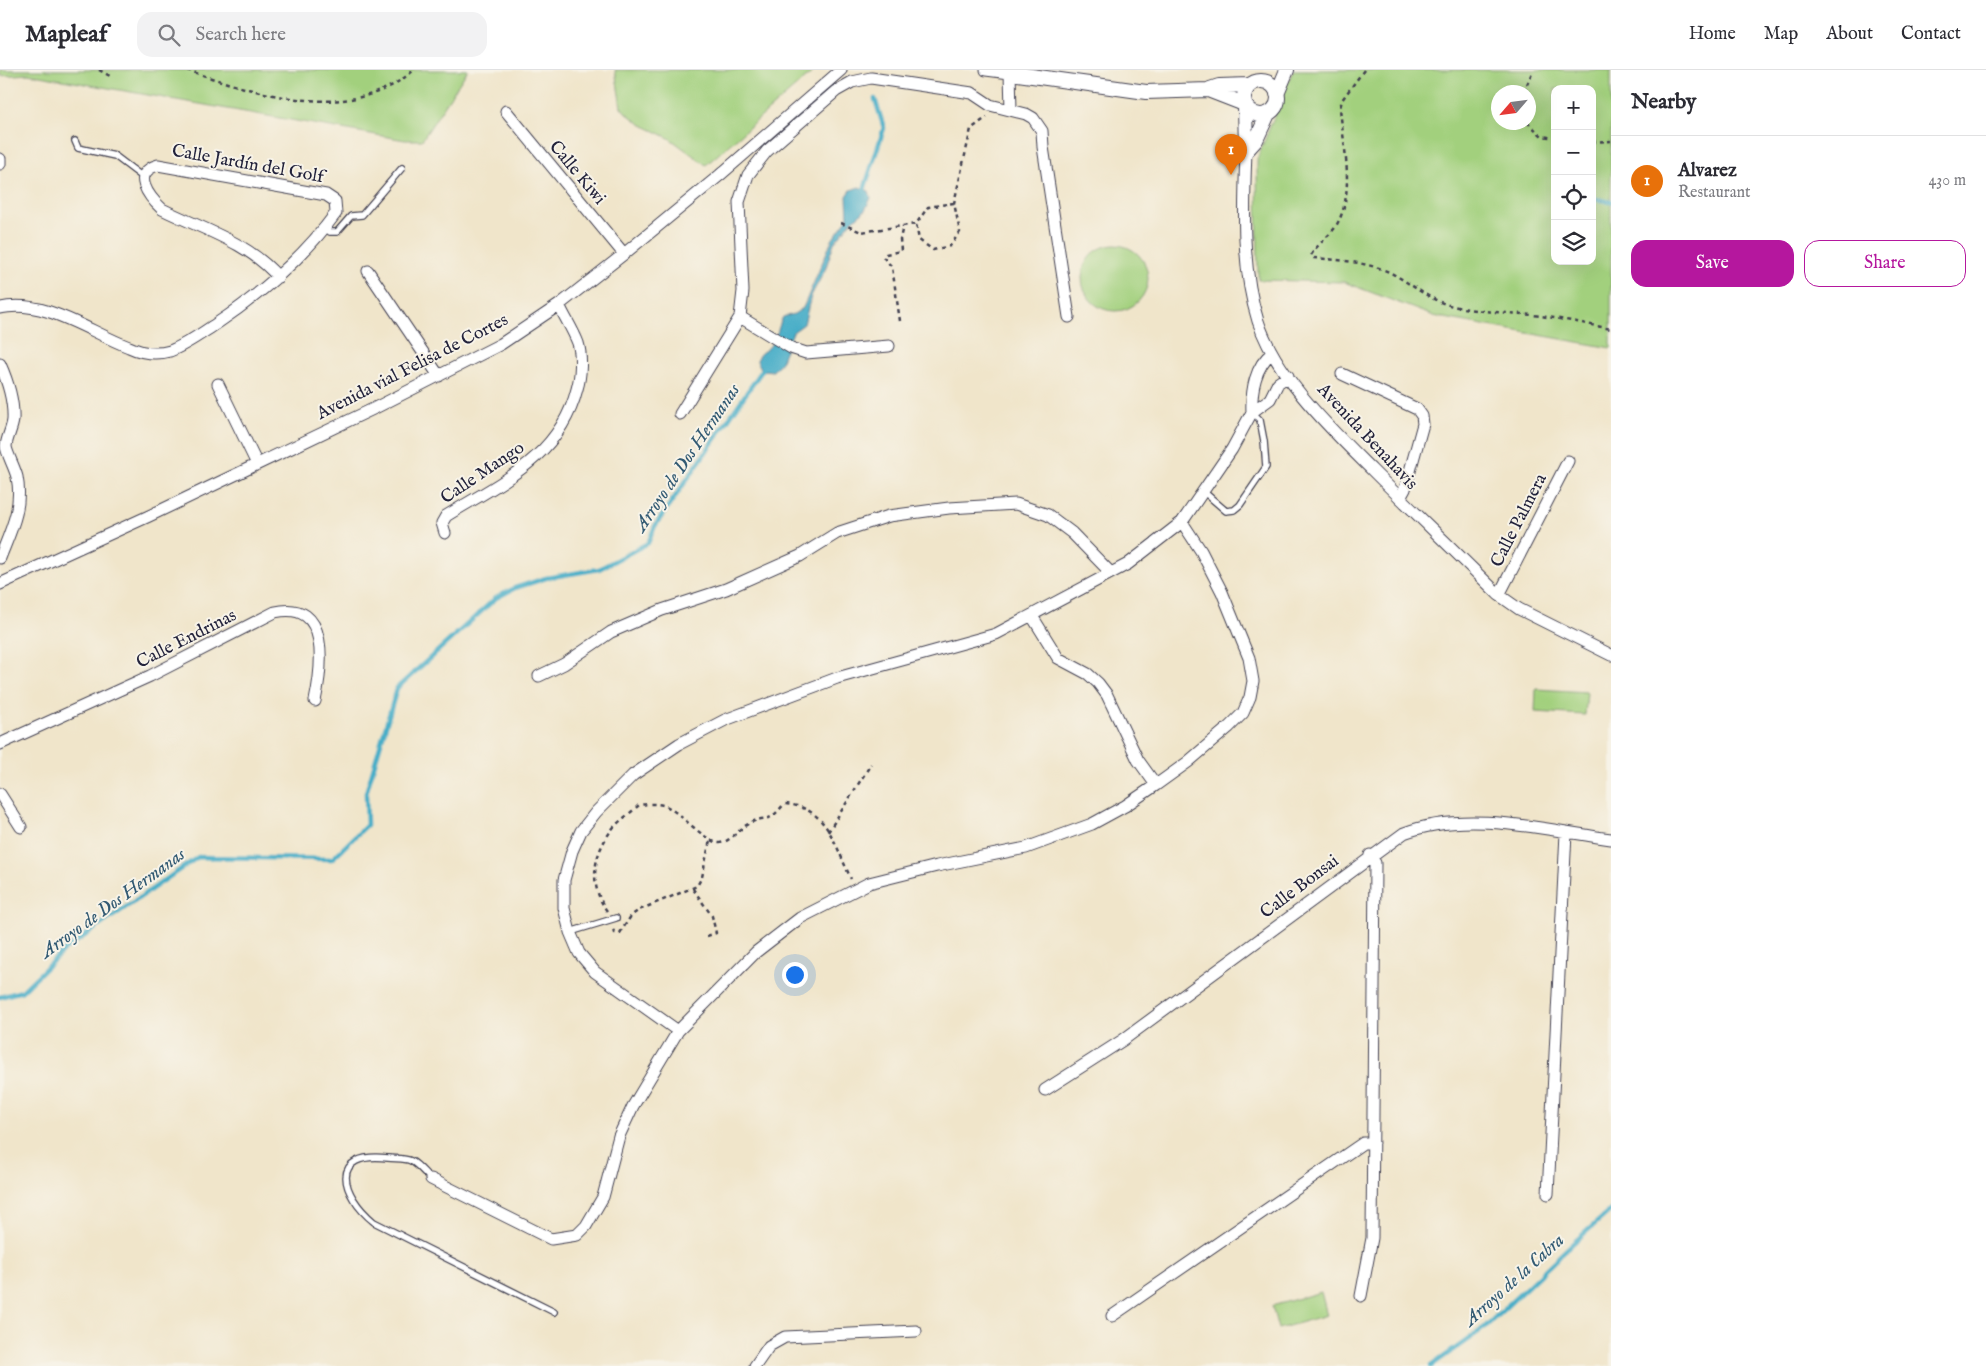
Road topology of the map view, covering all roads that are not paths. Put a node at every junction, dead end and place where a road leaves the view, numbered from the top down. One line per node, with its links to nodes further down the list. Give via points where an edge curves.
1 (841, 70): 20 (street, Avenida vial Felisa de Cortes)
2 (986, 70): 5 (street)
3 (1273, 70): 6 (street)
4 (1288, 70): 8 (street)
5 (1009, 71): 7 (street, via 1146,92); 10 (street, via 1010,96)
6 (1254, 83): 7 (street); 8 (street, via 1271,84); 9 (street, via 1243,96)
7 (1208, 90): 9 (street)
8 (1278, 94): 12 (street, via 1276,106)
9 (1245, 104): 12 (street, via 1256,114); 14 (street, Avenida Benahavis)
10 (1005, 109): 25 (street, via 990,105 972,93 871,78 852,82 836,92 767,151 748,175 739,202 744,291); 26 (street, via 1033,118 1042,131)
11 (506, 111): 20 (street, Calle Kiwi)
12 (1268, 114): 14 (street, via 1256,140)
13 (76, 141): 18 (lane, via 78,148 115,156)
14 (1246, 151): 28 (street, Avenida Benahavis, via 1243,210 1250,282 1258,320)
15 (0, 159): 16 (street)
16 (0, 164)
17 (402, 168): 19 (lane, via 362,215 351,216 337,232)
18 (144, 178): 19 (street, Calle Jardín del Golf, via 149,169 163,165 330,196 337,209); 22 (street, via 147,194 162,209 234,243 259,258)
19 (325, 228): 22 (street, Calle Jardín del Golf)
20 (624, 254): 23 (street, Avenida vial Felisa de Cortes)
21 (368, 271): 31 (street)
22 (278, 277): 24 (street, Calle Jardín del Golf, via 205,331 170,351 156,354 129,348 41,309)
23 (559, 305): 31 (street, Avenida vial Felisa de Cortes, via 501,344); 42 (street, Calle Mango, via 578,344 580,361 579,382 567,421 537,458 446,516 442,524)
24 (0, 308)
25 (740, 317): 27 (street, via 791,348 806,353); 35 (street)
26 (1068, 317)
27 (889, 346)
28 (1272, 353): 32 (street, Avenida Benahavis); 34 (street, via 1263,360 1251,393)
29 (0, 364): 36 (street, via 12,401 13,420)
30 (1342, 374): 40 (street, via 1417,409 1422,416 1423,424)
31 (439, 376): 38 (street, Avenida vial Felisa de Cortes)
32 (1288, 376): 34 (street, via 1278,383 1270,399); 40 (street, Avenida Benahavis, via 1307,401)
33 (218, 384): 38 (street)
34 (1252, 412): 39 (street); 39 (lane, via 1260,420 1266,467 1234,510 1226,511)
35 (680, 414)
36 (3, 451): 43 (street, via 17,476 20,501)
37 (1568, 461): 46 (street, Calle Palmera)
38 (257, 464): 45 (street, Avenida vial Felisa de Cortes)
39 (1204, 492): 41 (street)
40 (1400, 498): 46 (street, Avenida Benahavis)
41 (1182, 522): 44 (street, via 1146,551); 52 (street, via 1222,592 1249,658 1253,681 1243,713 1188,762)
42 (444, 533)
43 (0, 558)
44 (1110, 572): 47 (street); 49 (street, via 1072,532 1048,515 1016,504 889,516 837,533 800,556 726,589 662,610 611,632)
45 (2, 579)
46 (1499, 595): 48 (street, Avenida Benahavis, via 1519,609)
47 (1032, 616): 52 (street, via 1058,658 1088,674 1107,694 1138,760); 59 (street, via 981,639 837,678 725,720 654,760 633,775 581,831 564,880 564,908)
48 (1611, 655)
49 (540, 676)
50 (315, 701): 51 (street, Calle Endrinas, via 321,657 316,629 304,614 284,610 150,676)
51 (0, 744)
52 (1156, 785): 60 (street, via 1125,806 1057,838 1026,848 869,883 800,918 776,935)
53 (0, 794): 54 (street)
54 (21, 826)
55 (1566, 833): 56 (street, Calle Bonsai); 57 (street, Calle Bonsai, via 1491,824 1439,823 1404,833); 64 (street)
56 (1611, 839)
57 (1370, 855): 61 (street, Calle Bonsai, via 1123,1040); 62 (street, via 1375,863)
58 (616, 918): 59 (lane)
59 (570, 932): 60 (street, via 579,953 596,972)
60 (678, 1031): 63 (street, via 633,1106 619,1136 603,1197 577,1235 551,1239)
61 (1045, 1090)
62 (1374, 1142): 65 (street, via 1372,1238); 67 (street, via 1363,1143)
63 (431, 1179): 66 (lane, via 411,1161 371,1156 356,1160 347,1173 346,1181 362,1212 374,1222)
64 (1548, 1194)
65 (1360, 1296)
66 (554, 1312)
67 (1112, 1316)
68 (916, 1331): 69 (street, via 785,1337 769,1346)
69 (754, 1366)

